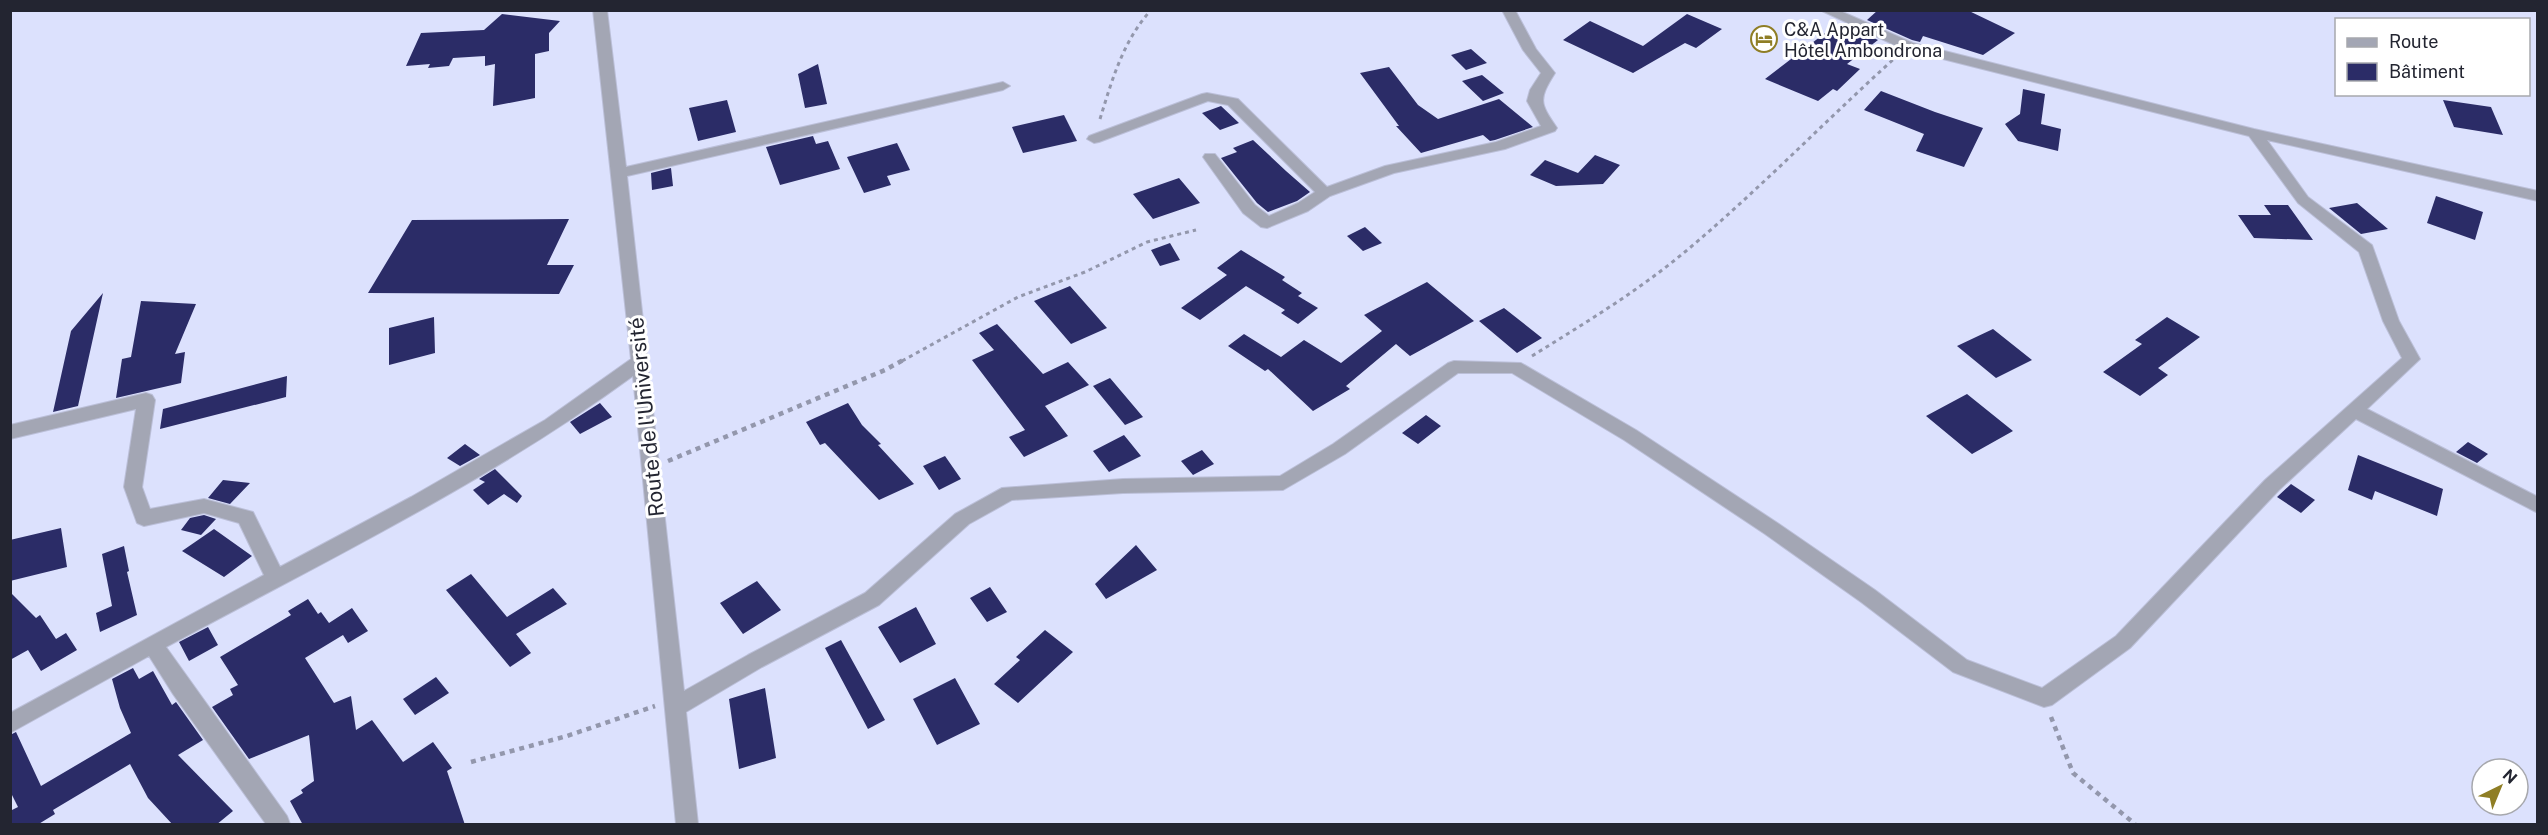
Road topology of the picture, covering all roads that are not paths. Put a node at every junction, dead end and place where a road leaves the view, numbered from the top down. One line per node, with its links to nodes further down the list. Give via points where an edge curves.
1 (600, 10): 8 (street, Route de l'Université)
2 (1508, 10): 9 (street, via 1548,73 1534,93 1534,108 1550,128 1500,146 1390,169)
3 (1826, 10): 5 (street, via 1908,46)
4 (1002, 86): 8 (street)
5 (2254, 133): 10 (street); 12 (street, via 2303,200 2366,249 2391,321 2411,359)
6 (1094, 139): 9 (street, via 1207,97 1233,102)
7 (1210, 157): 9 (street, via 1249,208 1267,223)
8 (618, 173): 11 (street, Route de l'Université)
9 (1325, 193)
10 (2538, 196)
11 (640, 362): 15 (street, via 553,424); 17 (street, Route de l'Université)
12 (2353, 410): 14 (street); 17 (street, via 2272,485 2123,642 2044,698 1960,666 1772,529 1630,435 1515,367 1454,367 1283,483 1009,493 962,519 872,599)
13 (10, 432): 15 (street, via 146,400 133,487 144,518 204,506 246,517)
14 (2538, 506)
15 (276, 580): 16 (street)
16 (153, 645): 18 (street); 19 (street)
17 (676, 703): 20 (street, Route de l'Université)
18 (10, 724)
19 (279, 825)
20 (687, 825)

